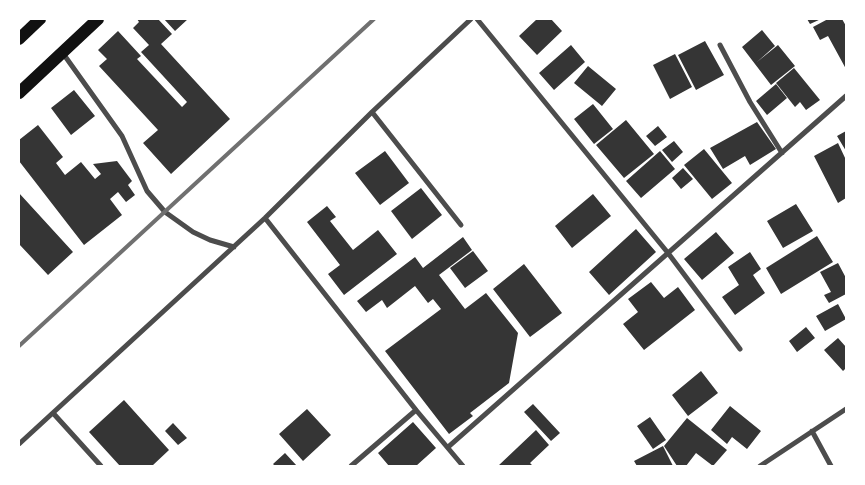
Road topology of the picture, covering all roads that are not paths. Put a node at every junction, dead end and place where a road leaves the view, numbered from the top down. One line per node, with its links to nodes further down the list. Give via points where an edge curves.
1 (40, 19): 5 (main road)
2 (98, 19): 7 (main road)
3 (471, 19): 10 (street)
4 (477, 19): 15 (street)
5 (19, 38)
6 (720, 45): 11 (street)
7 (62, 52): 8 (main road); 14 (street, via 122,136 147,191 166,212 193,232)
8 (19, 93)
9 (846, 96): 11 (street)
10 (372, 112): 12 (street); 13 (street)
11 (782, 153): 15 (street)
12 (265, 218): 14 (street); 18 (street)
13 (461, 225)
14 (234, 247): 19 (street)
15 (668, 254): 16 (street); 22 (street)
16 (740, 349)
17 (846, 409): 20 (street)
18 (416, 410): 22 (street); 24 (street)
19 (53, 412): 21 (street); 23 (street)
20 (812, 431): 26 (street); 27 (street)
21 (19, 444)
22 (448, 447): 25 (street)
23 (101, 466)
24 (351, 466)
25 (463, 466)
26 (760, 466)
27 (831, 466)

